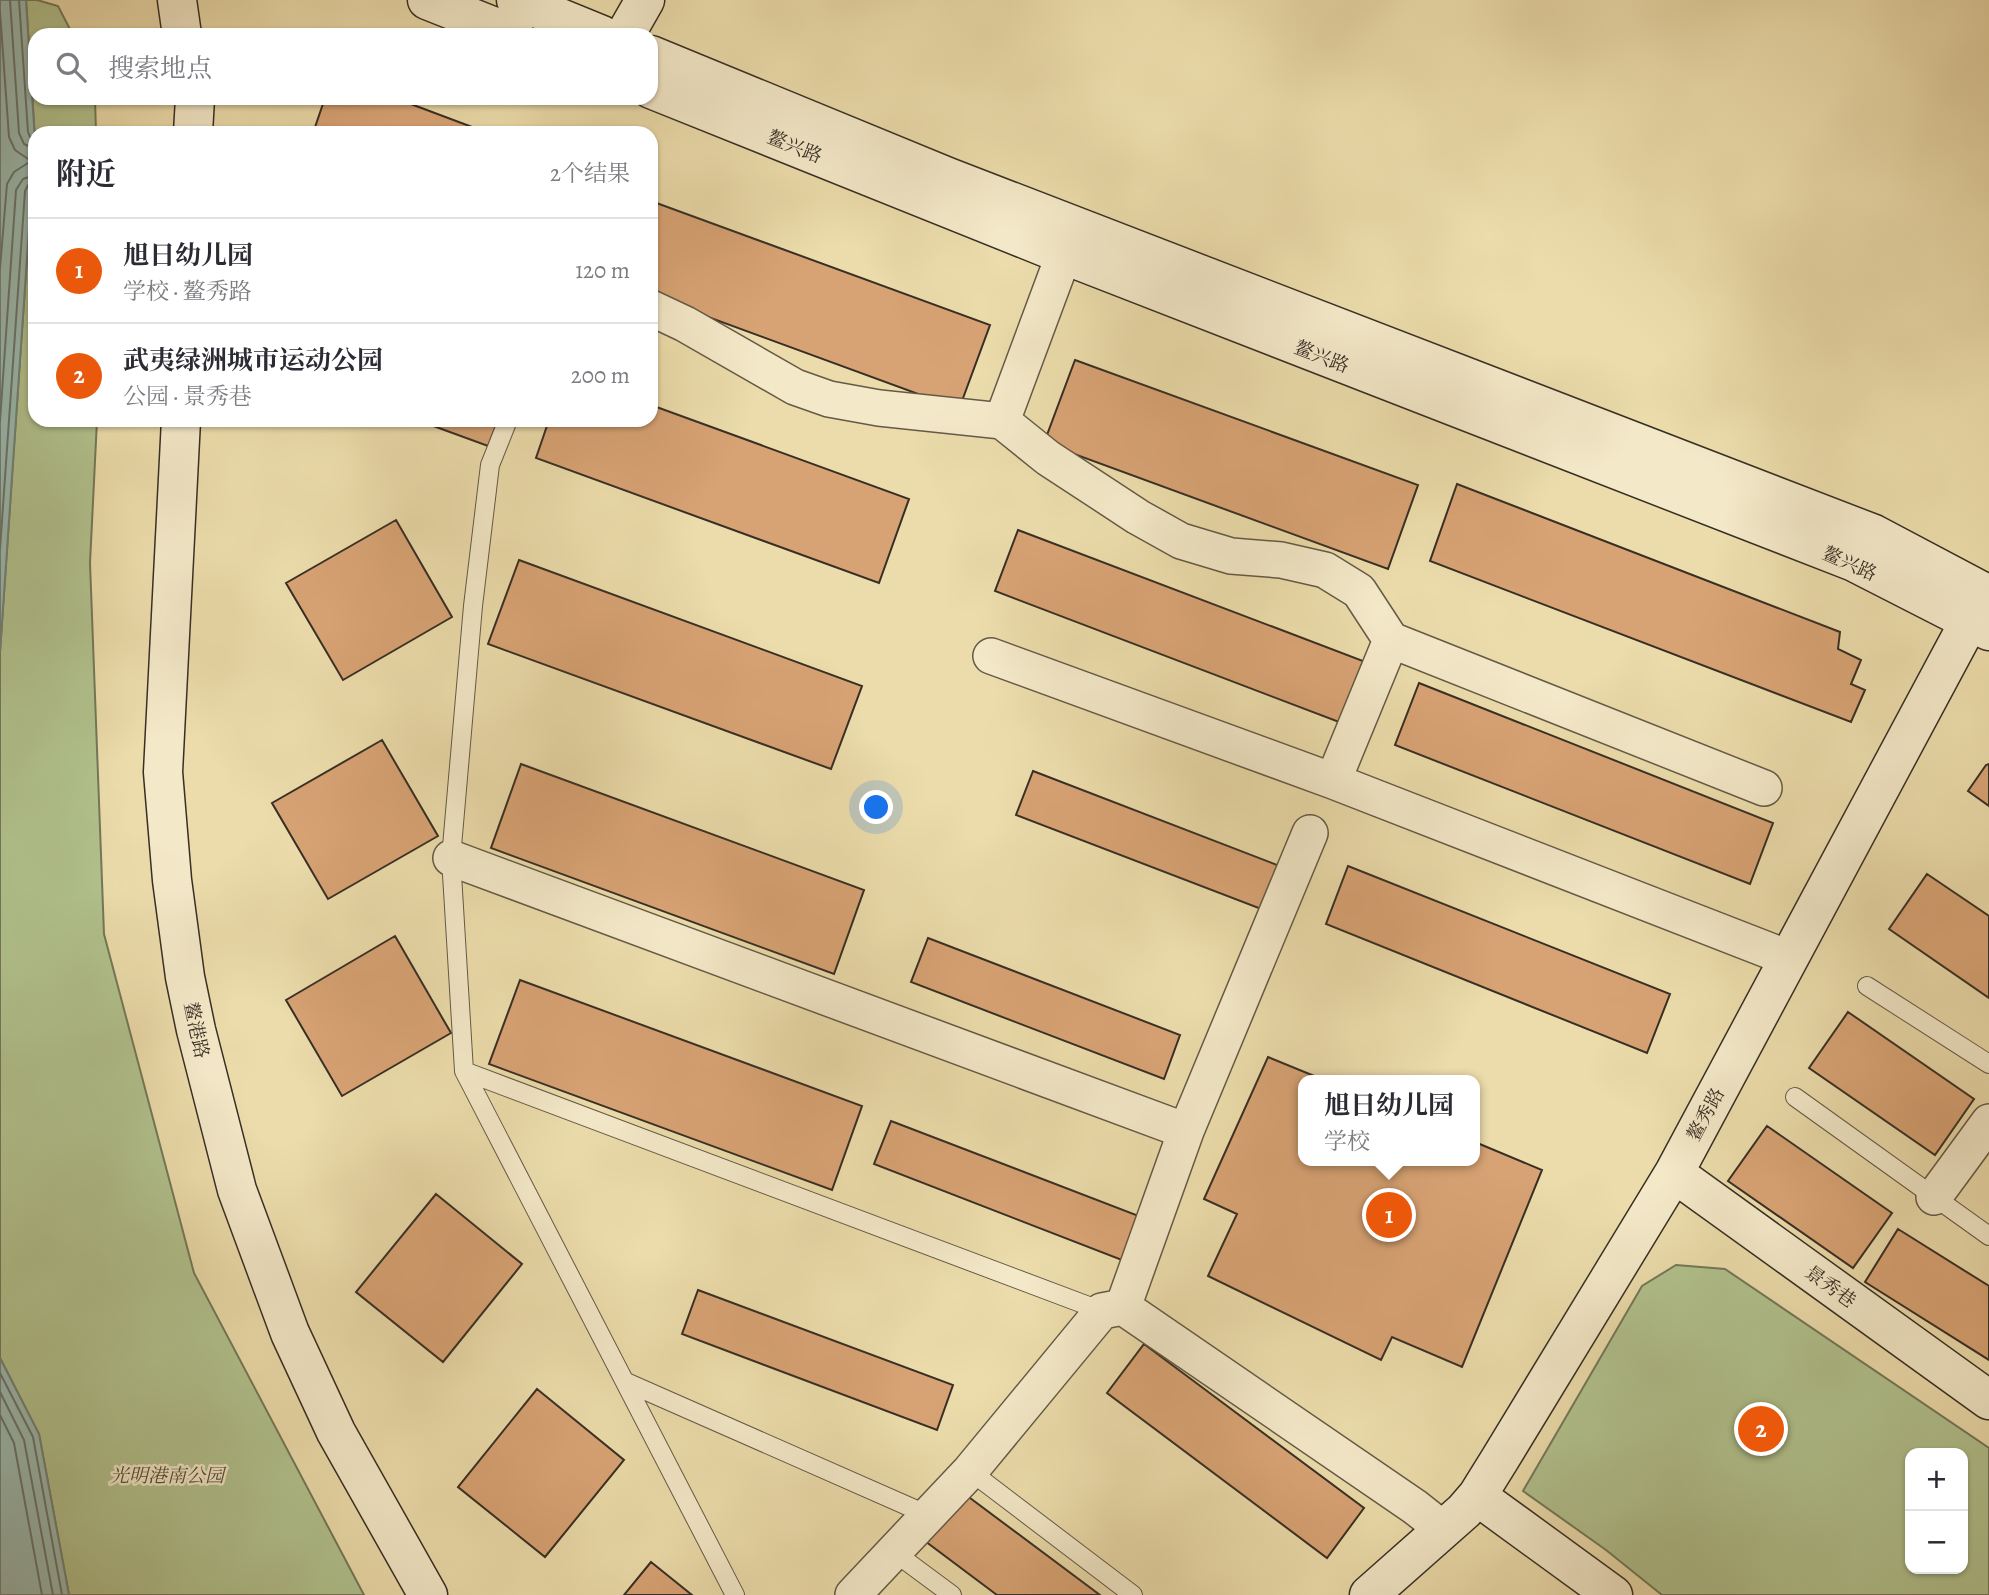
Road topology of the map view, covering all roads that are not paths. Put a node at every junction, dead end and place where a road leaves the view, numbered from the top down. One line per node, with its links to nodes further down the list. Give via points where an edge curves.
1 (177, 0): 6 (street)
2 (200, 0): 7 (street)
3 (427, 0): 8 (street)
4 (516, 0): 9 (street)
5 (645, 0): 10 (street)
6 (181, 28)
7 (198, 28)
8 (497, 28)
9 (585, 28)
10 (629, 28)
11 (658, 58): 13 (street, 鳌兴路)
12 (658, 92): 13 (street, 鳌兴路)
13 (1068, 241): 15 (street); 18 (street, 鳌兴路, via 1874,534)
14 (658, 311): 15 (street, via 795,387 830,399)
15 (1002, 421): 19 (street, via 1048,458 1181,541 1231,556 1325,570 1359,591)
16 (181, 427): 43 (street, 鳌港路, via 163,772 172,880 196,1030 237,1190 290,1333 336,1432)
17 (505, 427): 24 (lane, via 490,465 472,606)
18 (1984, 602): 25 (street, 鳌秀路)
19 (1391, 640): 21 (street); 22 (street)
20 (991, 656): 21 (street)
21 (1333, 781): 25 (street)
22 (1764, 788)
23 (1310, 833): 31 (street)
24 (450, 858): 28 (lane); 31 (street)
25 (1788, 958): 32 (street, 鳌秀路)
26 (1867, 986): 27 (lane)
27 (1989, 1064)
28 (464, 1071): 35 (lane); 36 (lane)
29 (1795, 1097): 33 (lane)
30 (1989, 1122): 33 (street)
31 (1186, 1131): 35 (street)
32 (1674, 1173): 37 (street, 景秀巷); 39 (street, 鳌秀路)
33 (1934, 1196): 34 (lane)
34 (1989, 1236)
35 (1113, 1309): 38 (street); 41 (street)
36 (626, 1382): 40 (lane); 44 (lane)
37 (1989, 1399)
38 (970, 1471): 40 (street); 47 (lane)
39 (1477, 1496): 41 (street, 鳌秀路); 49 (street)
40 (928, 1515): 42 (street)
41 (1444, 1530): 48 (street, 鳌秀路)
42 (894, 1552): 45 (street); 46 (lane)
43 (428, 1595)
44 (735, 1595)
45 (853, 1595)
46 (952, 1595)
47 (1133, 1595)
48 (1369, 1595)
49 (1614, 1595)

